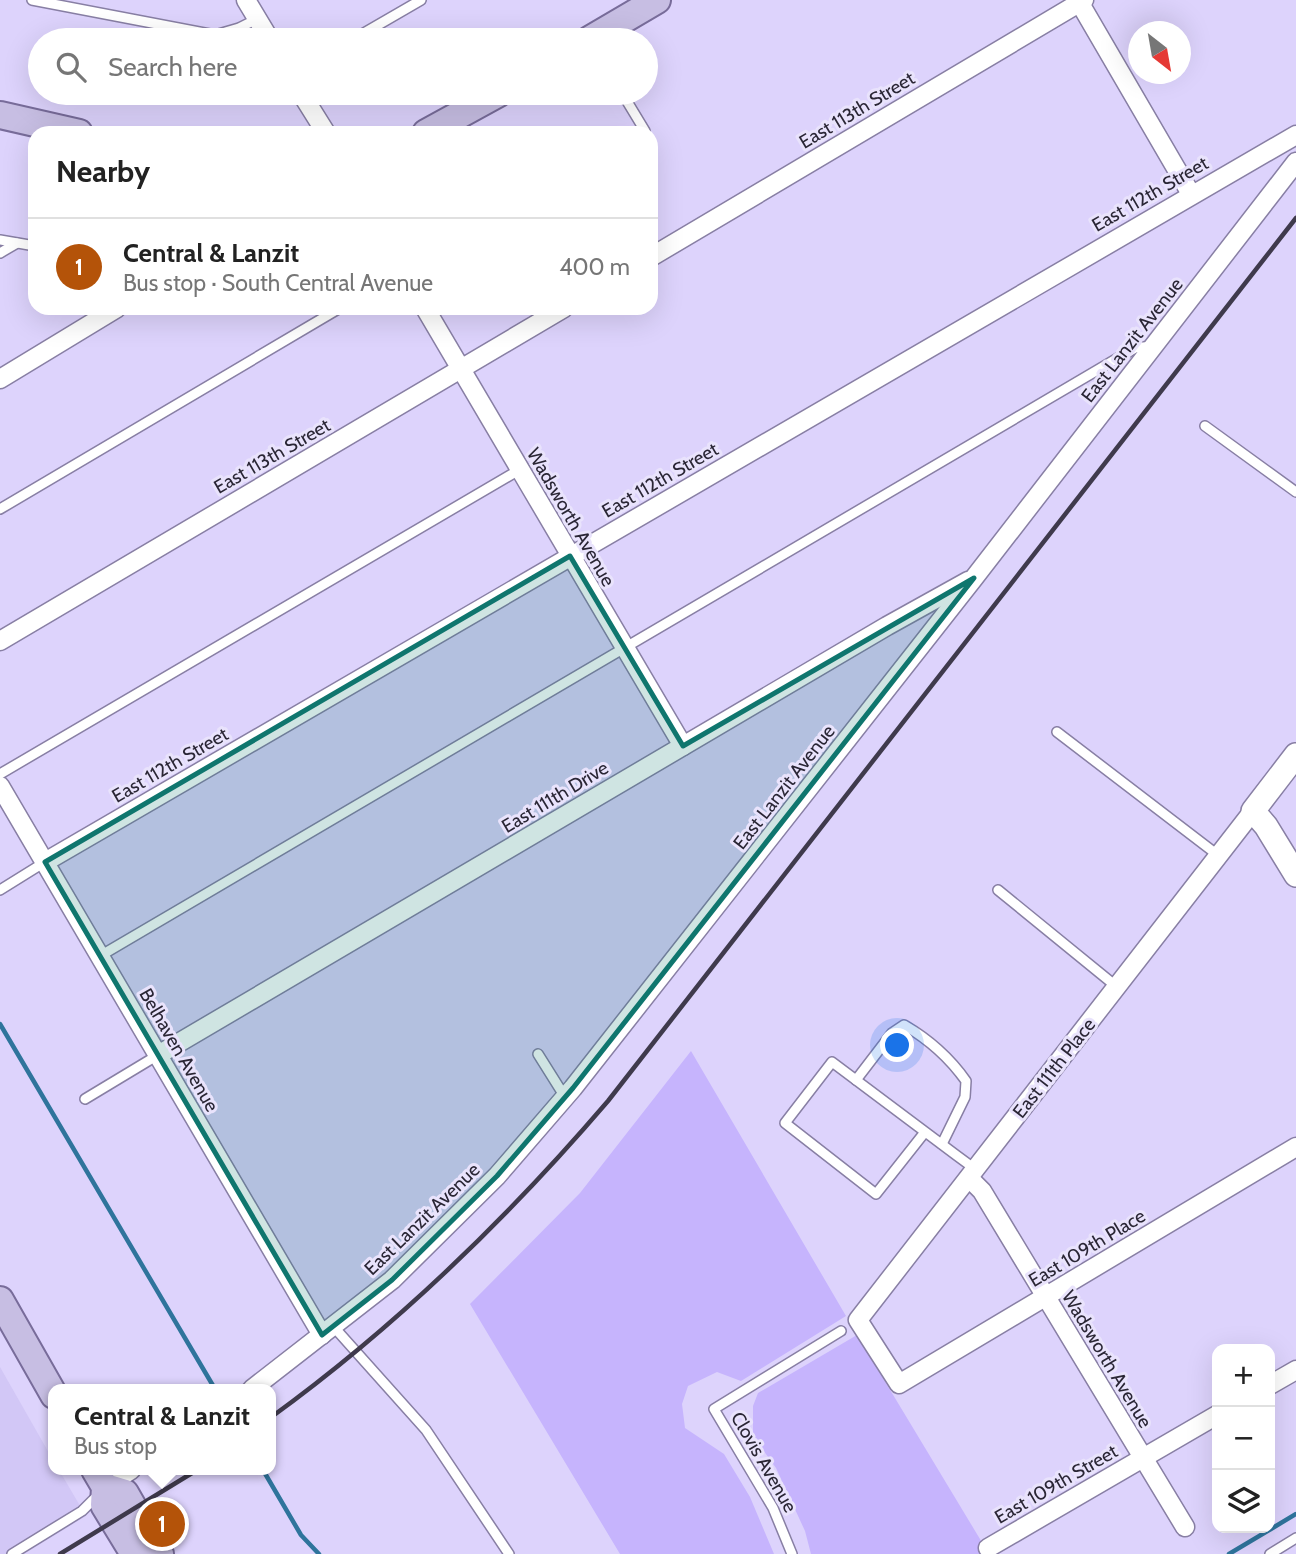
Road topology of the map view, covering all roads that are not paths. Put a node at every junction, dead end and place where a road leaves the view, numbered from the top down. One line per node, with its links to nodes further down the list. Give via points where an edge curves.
1 (32, 0): 7 (lane)
2 (246, 0): 6 (street)
3 (421, 0): 10 (lane)
4 (657, 0): 11 (main road)
5 (1080, 1): 22 (street); 27 (street, East 113th Street)
6 (257, 19): 8 (lane); 9 (street)
7 (178, 28)
8 (239, 28)
9 (263, 28)
10 (373, 28)
11 (610, 28)
12 (308, 105): 17 (street)
13 (477, 105): 18 (main road)
14 (629, 105): 19 (lane)
15 (0, 116): 16 (main road)
16 (46, 126)
17 (322, 126)
18 (439, 126)
19 (642, 126)
20 (1296, 135): 22 (street, East 112th Street)
21 (1296, 162): 32 (street, East Lanzit Avenue)
22 (1191, 194): 39 (street, East 112th Street)
23 (0, 240): 24 (lane)
24 (17, 243): 25 (lane); 26 (lane)
25 (28, 245)
26 (0, 253)
27 (658, 253)
28 (105, 315): 34 (street)
29 (328, 315): 38 (lane)
30 (429, 315): 33 (street, Wadsworth Avenue)
31 (552, 315): 33 (street, East 113th Street)
32 (1154, 346): 40 (street, East Lanzit Avenue); 42 (lane, via 1135,348)
33 (460, 370): 36 (street, Wadsworth Avenue); 41 (street, East 113th Street)
34 (0, 379)
35 (1205, 426): 37 (lane)
36 (519, 470): 39 (street, Wadsworth Avenue); 46 (lane)
37 (1296, 492)
38 (0, 509)
39 (570, 556): 42 (street, Wadsworth Avenue); 50 (street, East 112th Street)
40 (974, 578): 44 (street, East 111th Drive); 59 (street, East Lanzit Avenue)
41 (0, 640)
42 (625, 649): 44 (street, Wadsworth Avenue); 54 (lane)
43 (1057, 732): 49 (lane)
44 (683, 746): 57 (street, East 111th Drive)
45 (1296, 755): 48 (street, East 111th Place)
46 (0, 774)
47 (0, 786): 50 (street, Belhaven Avenue)
48 (1253, 811): 49 (street, East 111th Place); 51 (street)
49 (1219, 856): 55 (street, East 111th Place)
50 (45, 862): 52 (lane); 54 (street, Belhaven Avenue)
51 (1296, 875)
52 (0, 890)
53 (998, 890): 55 (lane)
54 (100, 956): 57 (street, Belhaven Avenue)
55 (1117, 987): 64 (street, East 111th Place)
56 (538, 1054): 59 (lane)
57 (158, 1055): 60 (lane); 67 (street, Belhaven Avenue)
58 (856, 1080): 61 (lane); 61 (lane, via 832,1062 785,1123 876,1194); 62 (lane, via 904,1025 924,1037 966,1081 965,1097)
59 (565, 1097): 67 (street, East Lanzit Avenue, via 497,1176 402,1271)
60 (85, 1099)
61 (925, 1132): 62 (lane)
62 (942, 1144): 64 (lane)
63 (1296, 1147): 65 (street, East 109th Place)
64 (972, 1174): 65 (street, Wadsworth Avenue); 72 (street, East 111th Place, via 858,1320)
65 (1046, 1298): 72 (street, East 109th Place); 75 (street, Wadsworth Avenue)
66 (0, 1302): 73 (main road)
67 (328, 1331): 71 (street, East Lanzit Avenue); 83 (lane, via 426,1430)
68 (841, 1331): 84 (lane, Clovis Avenue, via 714,1409 773,1508)
69 (1296, 1370): 70 (street)
70 (1275, 1382)
71 (259, 1384)
72 (899, 1384)
73 (48, 1385)
74 (1212, 1419): 75 (street, East 109th Street)
75 (1142, 1458): 77 (street, Wadsworth Avenue); 79 (street, East 109th Street)
76 (100, 1478): 80 (lane, via 82,1511); 81 (main road, via 104,1505); 82 (main road, via 125,1493)
77 (1185, 1527)
78 (1296, 1538): 85 (lane)
79 (988, 1548)
80 (12, 1554)
81 (134, 1554)
82 (160, 1554)
83 (509, 1554)
84 (792, 1554)
85 (1270, 1554)

